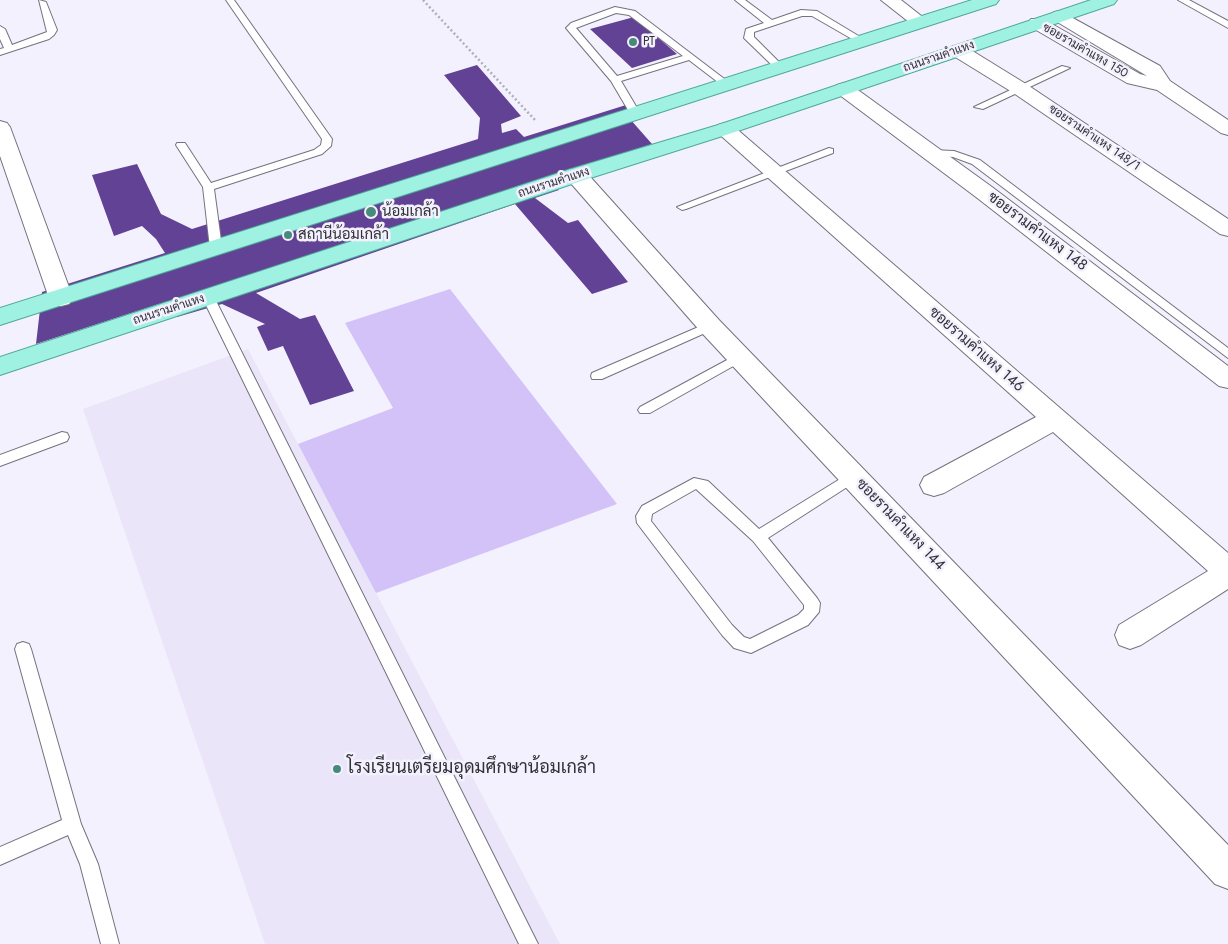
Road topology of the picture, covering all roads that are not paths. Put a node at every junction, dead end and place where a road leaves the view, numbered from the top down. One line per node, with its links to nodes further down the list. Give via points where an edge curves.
1 (230, 0): 35 (lane, via 327,139 326,146 318,152)
2 (739, 0): 10 (lane)
3 (890, 0): 9 (street)
4 (990, 0): 9 (main road)
5 (1108, 0): 8 (main road, ถนนรามคำแหง)
6 (1182, 0): 12 (lane)
7 (42, 2): 15 (lane, via 51,33)
8 (1060, 16): 11 (main road, ถนนรามคำแหง); 22 (street, ซอยรามคำแหง 150, via 1153,70)
9 (920, 22): 14 (main road)
10 (770, 23): 14 (lane, via 814,13); 18 (lane, via 749,31 749,38)
11 (1038, 24): 16 (main road, ถนนรามคำแหง); 22 (street, ซอยรามคำแหง 150, via 1134,80)
12 (1228, 25)
13 (0, 30): 15 (lane)
14 (862, 40): 18 (main road)
15 (4, 51)
16 (959, 51): 23 (street, ซอยรามคำแหง 148/1); 24 (main road, ถนนรามคำแหง)
17 (689, 57): 20 (lane); 20 (lane, via 624,10 615,10 574,25 571,28 573,32); 21 (lane)
18 (779, 67): 21 (main road)
19 (1065, 68): 23 (lane)
20 (615, 80): 26 (lane)
21 (726, 84): 26 (main road)
22 (1163, 85): 29 (street, ซอยรามคำแหง 150)
23 (1019, 88): 25 (lane); 37 (street, ซอยรามคำแหง 148/1)
24 (844, 89): 28 (main road, ถนนรามคำแหง); 32 (street, ซอยรามคำแหง 148)
25 (979, 107)
26 (635, 113): 38 (main road)
27 (0, 127): 40 (street)
28 (725, 129): 33 (street, ซอยรามคำแหง 146); 34 (main road, ถนนรามคำแหง)
29 (1228, 129)
30 (181, 145): 35 (lane)
31 (829, 151): 33 (lane)
32 (931, 153): 43 (lane, via 954,154 976,162); 47 (street, ซอยรามคำแหง 148)
33 (773, 172): 36 (lane); 49 (street, ซอยรามคำแหง 146)
34 (576, 175): 39 (main road, ถนนรามคำแหง); 42 (street, ซอยรามคำแหง 144)
35 (208, 187): 38 (lane)
36 (682, 207)
37 (1228, 228)
38 (216, 248): 40 (main road)
39 (208, 297): 45 (main road, ถนนรามคำแหง); 62 (lane)
40 (61, 298): 41 (main road)
41 (0, 317)
42 (710, 326): 44 (street, ซอยรามคำแหง 144); 46 (lane)
43 (1228, 354)
44 (740, 357): 48 (lane); 52 (street, ซอยรามคำแหง 144)
45 (0, 366)
46 (597, 376)
47 (1228, 379)
48 (645, 410)
49 (1055, 419): 53 (street); 55 (street, ซอยรามคำแหง 146)
50 (62, 437): 51 (lane)
51 (0, 460)
52 (854, 476): 54 (lane); 60 (street, ซอยรามคำแหง 144)
53 (934, 485)
54 (758, 538): 54 (lane, via 812,603 811,612 803,620 751,646 739,643 726,630 644,523 644,516 647,510 689,485 703,485)
55 (1228, 573): 56 (street)
56 (1130, 635)
57 (23, 649): 58 (lane)
58 (72, 824): 59 (lane); 61 (lane, via 89,864)
59 (0, 856)
60 (1228, 871)
61 (110, 944)
62 (529, 944)

